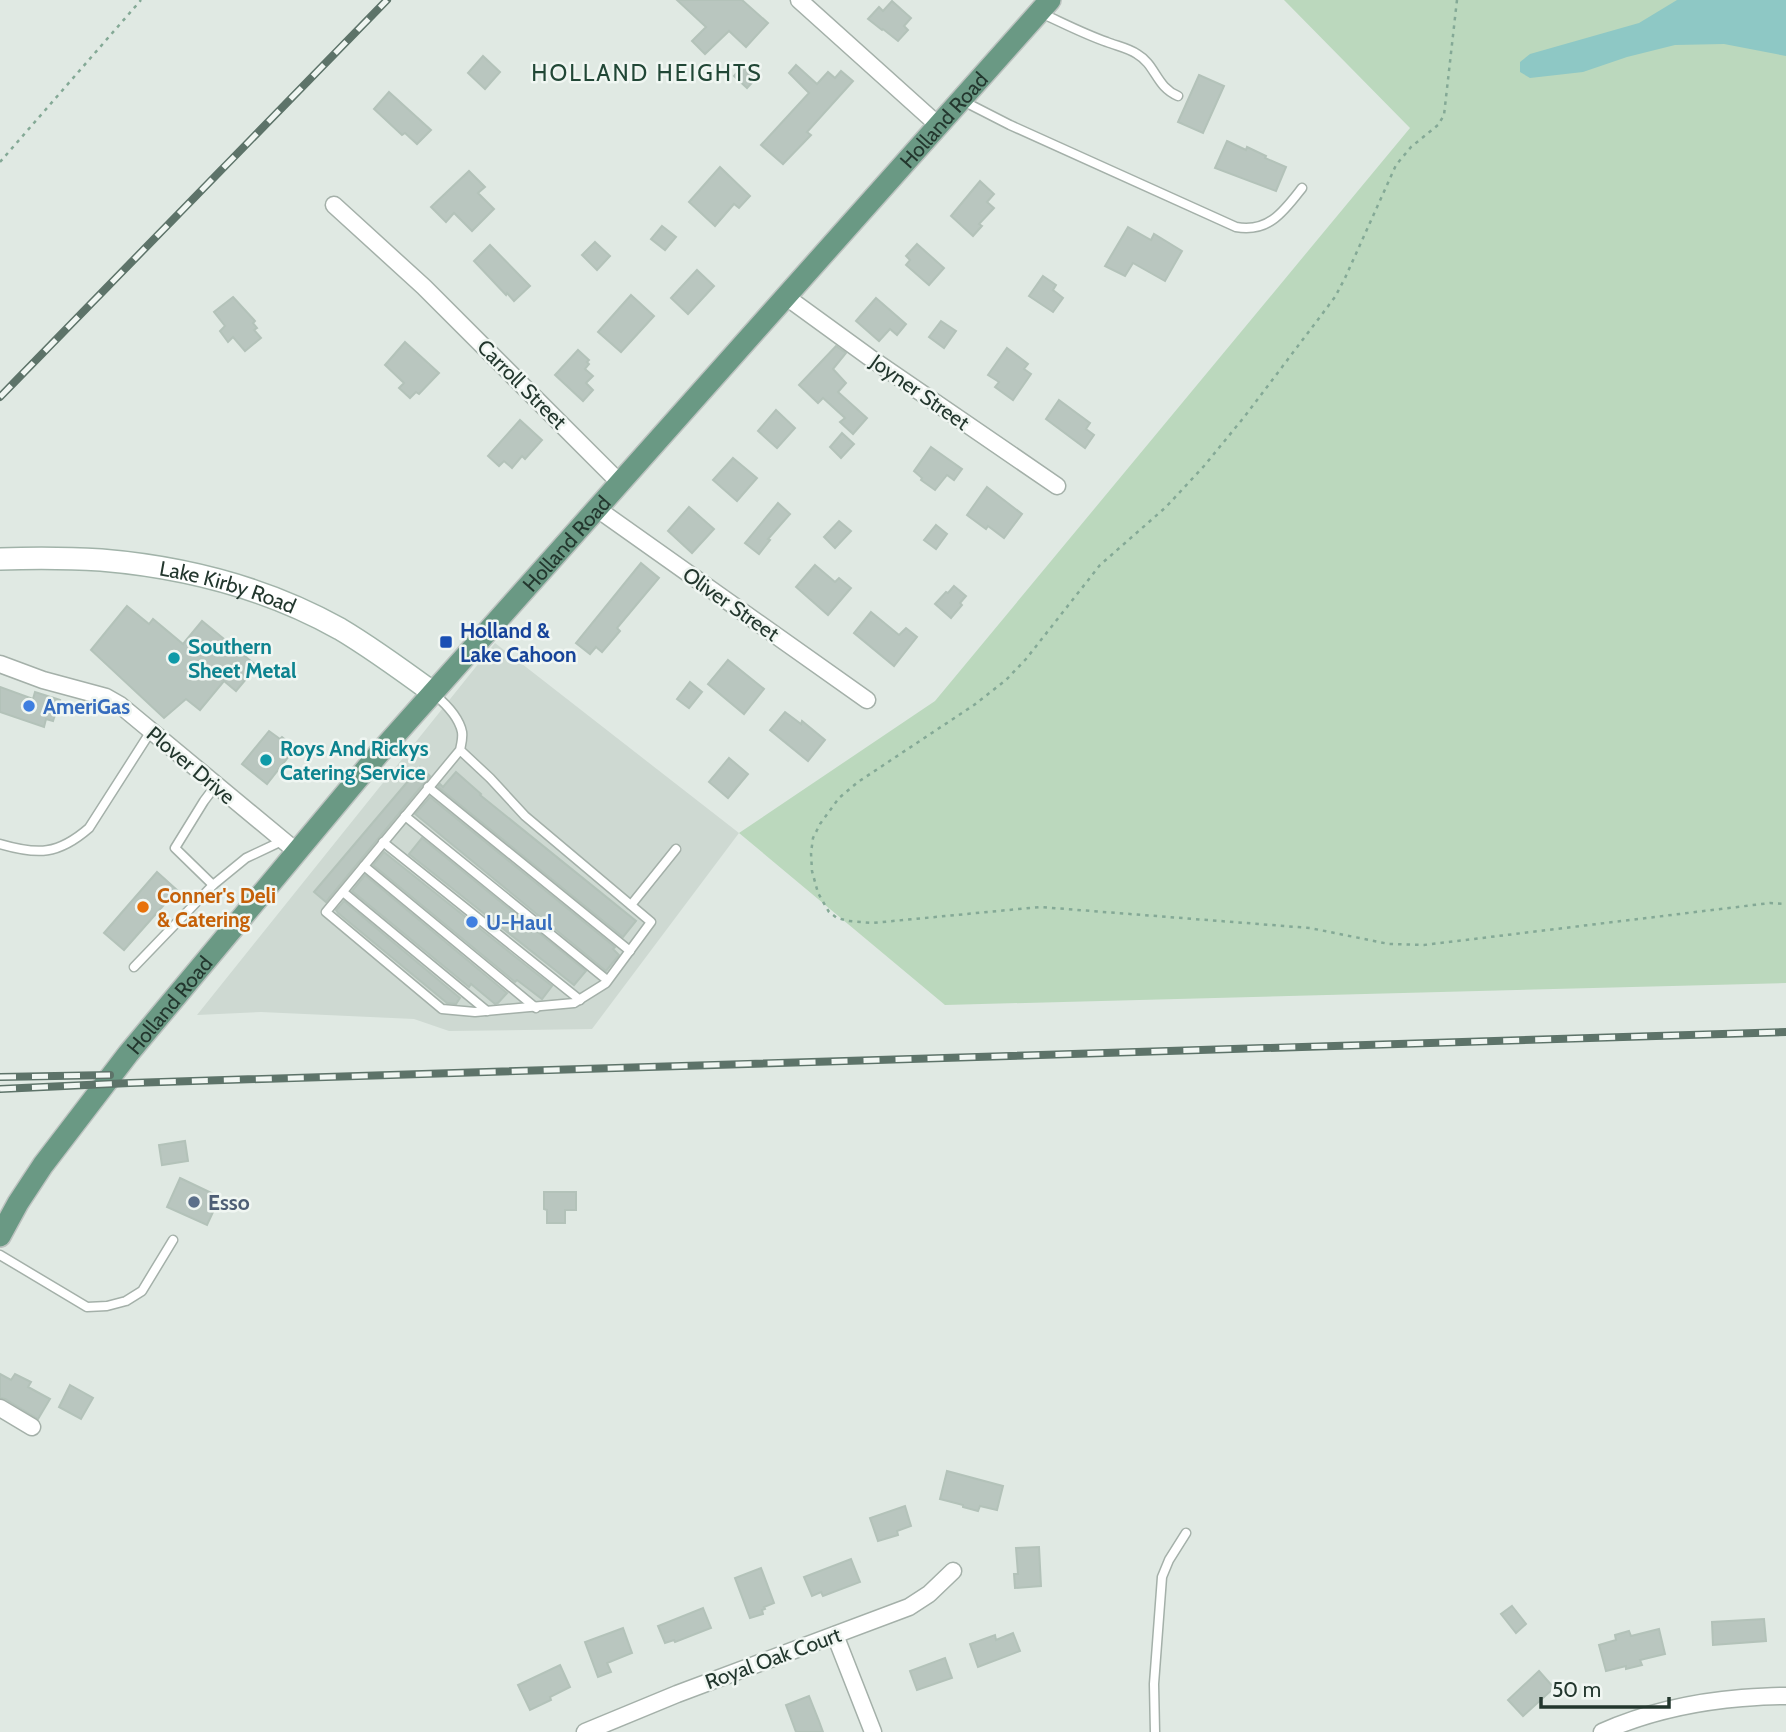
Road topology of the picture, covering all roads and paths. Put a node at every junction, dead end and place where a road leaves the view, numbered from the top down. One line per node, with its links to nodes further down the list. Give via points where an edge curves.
1 (141, 0): 8 (path)
2 (799, 0): 7 (street)
3 (1457, 0): 31 (path, via 1444,115 1396,165 1335,297 1204,466 1100,565 1006,680 839,799 813,838 812,871 818,893 837,918 872,923 1040,907 1310,928 1389,944 1424,945)
4 (1045, 6): 5 (lane, via 1082,32 1140,55 1162,85); 6 (main road, Holland Road)
5 (1178, 96)
6 (961, 100): 7 (main road, Holland Road); 9 (lane, via 1236,227 1258,228 1270,223)
7 (938, 125): 11 (main road, Holland Road)
8 (0, 162)
9 (1303, 188)
10 (334, 205): 12 (street, Carroll Street, via 424,287)
11 (785, 296): 12 (main road, Holland Road); 13 (street, Joyner Street)
12 (619, 482): 14 (main road, Holland Road)
13 (1057, 486)
14 (596, 508): 17 (main road, Holland Road); 18 (street, Oliver Street)
15 (0, 559): 17 (street, Lake Kirby Road, via 57,558 155,566 256,592 339,629)
16 (0, 664): 19 (street, Plover Drive, via 106,698)
17 (432, 692): 20 (lane, via 463,734); 26 (main road, Holland Road)
18 (867, 700)
19 (151, 731): 21 (street, Plover Drive); 25 (lane, via 89,828 76,839 45,851)
20 (460, 750): 22 (lane); 32 (lane, via 525,816)
21 (216, 785): 26 (street, Plover Drive); 29 (lane, via 174,848)
22 (428, 788): 23 (lane); 33 (lane)
23 (405, 816): 24 (lane); 35 (lane)
24 (383, 842): 28 (lane); 36 (lane)
25 (0, 844)
26 (289, 846): 29 (lane, via 246,858); 39 (main road, Holland Road, via 43,1165)
27 (676, 849): 32 (lane)
28 (364, 866): 30 (lane); 37 (lane)
29 (213, 885): 34 (lane)
30 (343, 892): 38 (lane); 38 (lane, via 326,912 442,1010)
31 (1786, 904)
32 (631, 905): 33 (lane, via 651,922)
33 (630, 951): 35 (lane)
34 (134, 967)
35 (607, 981): 36 (lane)
36 (580, 1000): 37 (lane)
37 (536, 1008): 38 (lane)
38 (487, 1011)
39 (0, 1236)
40 (173, 1240): 41 (lane, via 142,1291 107,1306 87,1307)
41 (0, 1255)
42 (0, 1409): 43 (street)
43 (32, 1427)
44 (1186, 1533): 50 (lane, via 1162,1577)
45 (953, 1572): 46 (street, Royal Oak Court, via 909,1607)
46 (835, 1635): 48 (street, Royal Oak Court); 49 (street)
47 (1786, 1696): 51 (street, via 1667,1709)
48 (585, 1732)
49 (873, 1732)
50 (1155, 1732)
51 (1602, 1732)

